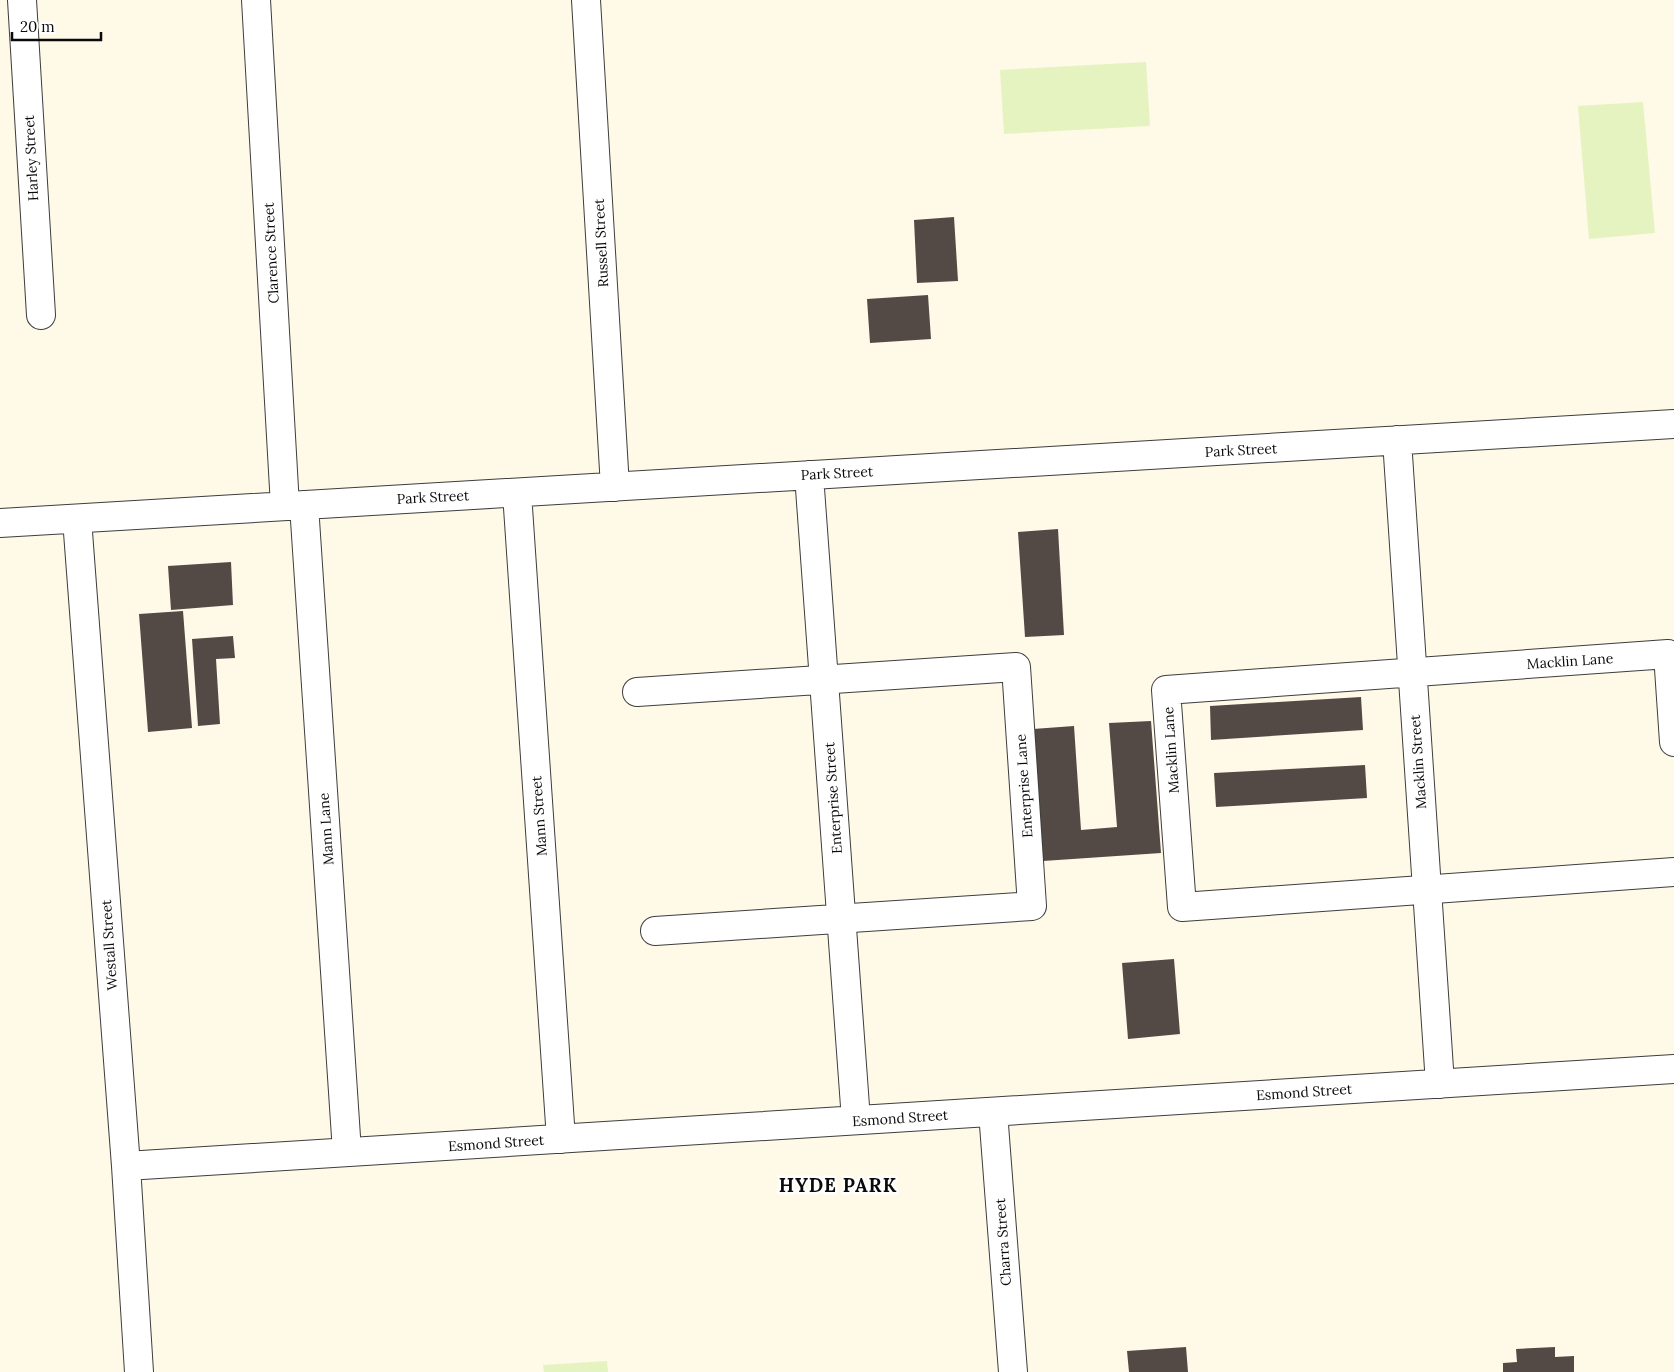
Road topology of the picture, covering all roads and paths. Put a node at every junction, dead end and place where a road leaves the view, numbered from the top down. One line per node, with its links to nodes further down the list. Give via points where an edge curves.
1 (22, 0): 4 (street, Harley Street)
2 (256, 0): 10 (street, Clarence Street)
3 (586, 0): 8 (street, Russell Street)
4 (40, 315)
5 (1674, 424): 6 (street, Park Street)
6 (1396, 440): 7 (street, Park Street); 13 (street, Macklin Street)
7 (809, 475): 8 (street, Park Street); 14 (street, Enterprise Street)
8 (615, 487): 9 (street, Park Street)
9 (517, 493): 10 (street, Park Street); 25 (street, Mann Street)
10 (295, 506): 11 (street, Park Street); 26 (street, Mann Lane)
11 (77, 519): 12 (street, Park Street); 27 (street, Westall Street)
12 (0, 523)
13 (1412, 672): 16 (street, Macklin Lane, via 1668,654); 18 (street, Macklin Street); 18 (street, Macklin Lane, via 1166,690 1168,720 1182,907)
14 (824, 679): 15 (street, Enterprise Lane); 19 (street, Enterprise Street); 19 (street, Enterprise Lane, via 1016,667 1032,906)
15 (637, 692)
16 (1674, 742)
17 (1674, 872): 18 (street, Macklin Lane)
18 (1427, 890): 22 (street, Macklin Street)
19 (842, 918): 20 (street, Enterprise Lane); 24 (street, Enterprise Street)
20 (655, 931)
21 (1674, 1069): 22 (street, Esmond Street)
22 (1440, 1084): 23 (street, Esmond Street)
23 (994, 1112): 24 (street, Esmond Street); 29 (street, Charra Street)
24 (856, 1120): 25 (street, Esmond Street)
25 (561, 1139): 26 (street, Esmond Street)
26 (347, 1152): 27 (street, Esmond Street)
27 (126, 1166): 28 (street, Westall Street)
28 (139, 1372)
29 (1013, 1372)

